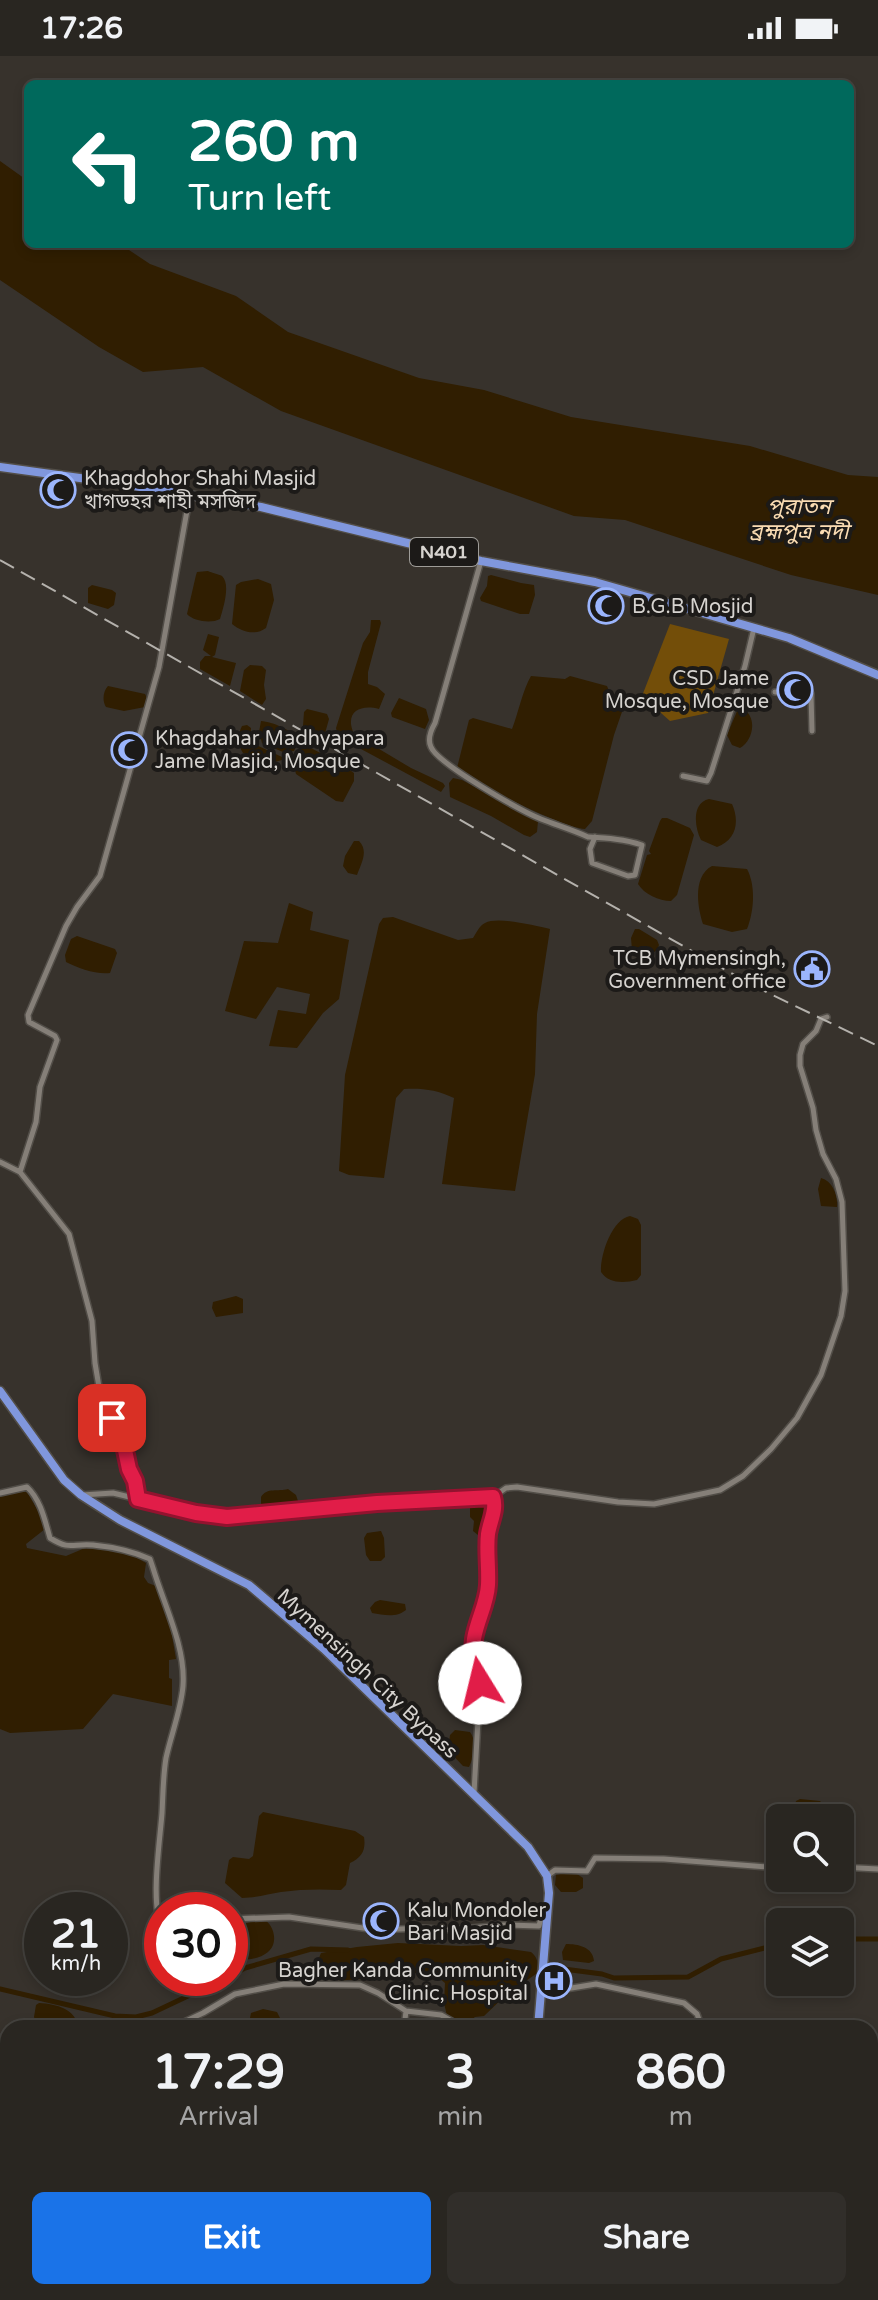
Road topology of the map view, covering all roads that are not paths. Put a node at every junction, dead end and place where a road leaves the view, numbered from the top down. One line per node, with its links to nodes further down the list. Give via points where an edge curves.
1 (0, 467): 2 (highway, N401)
2 (190, 494): 3 (highway, N401); 12 (street, via 159,667 100,876 66,926 28,1015 29,1022 57,1040)
3 (481, 561): 4 (highway, N401, via 595,582); 9 (street, via 430,746 451,769 540,819)
4 (754, 628): 5 (highway, N401); 8 (street, via 711,773 707,781)
5 (878, 675)
6 (775, 692): 7 (street, via 811,694)
7 (812, 731)
8 (683, 776)
9 (595, 837): 9 (street, via 642,845 635,875 592,863)
10 (827, 1017): 16 (street, via 803,1044 800,1066 842,1202 845,1291 821,1375 797,1418 743,1476 720,1490 654,1504 517,1487)
11 (0, 1162): 12 (street)
12 (20, 1172): 17 (street, via 69,1234 92,1321 104,1417 119,1422)
13 (0, 1391): 15 (highway, Mymensingh City Bypass, via 64,1480)
14 (0, 1493): 23 (street, via 27,1487 50,1538 61,1545 112,1547 150,1559 175,1636 183,1686 166,1760)
15 (81, 1495): 17 (street, via 113,1493); 18 (highway, Mymensingh City Bypass, via 249,1585 324,1649)
16 (493, 1497): 17 (street, via 227,1517); 18 (street, via 488,1586 474,1641 480,1683)
17 (138, 1499)
18 (474, 1794): 22 (highway, Mymensingh City Bypass, via 528,1847)
19 (766, 1867): 22 (street, via 595,1858 587,1871 555,1870)
20 (854, 1868): 21 (street)
21 (878, 1869)
22 (547, 1876): 24 (highway)
23 (157, 1892)
24 (549, 1906): 25 (street, via 539,1926 450,1930 376,1930 289,1917); 26 (highway)
25 (248, 1918)
26 (541, 1993): 31 (highway); 32 (street, via 596,1984 684,2003)
27 (406, 2011): 28 (street, via 360,1985 284,1984 235,1994); 29 (street); 30 (street)
28 (188, 2020)
29 (405, 2020)
30 (450, 2020)
31 (539, 2020)
32 (699, 2020)

